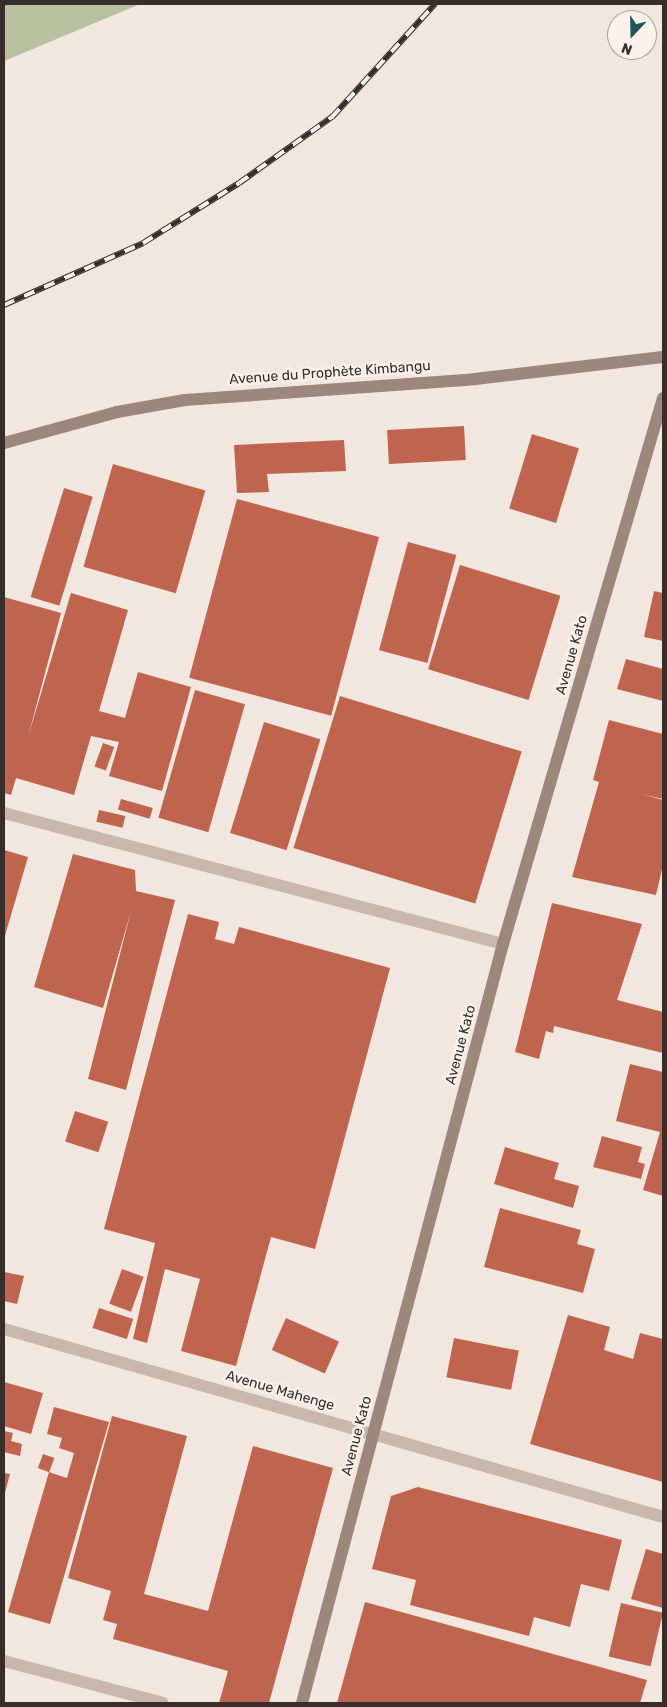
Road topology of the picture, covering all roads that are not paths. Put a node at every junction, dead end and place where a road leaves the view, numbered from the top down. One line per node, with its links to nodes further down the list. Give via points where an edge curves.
1 (663, 357): 3 (street, Avenue du Prophète Kimbangu, via 474,378 185,400 117,412)
2 (663, 398): 5 (street, Avenue Kato)
3 (4, 443)
4 (4, 813): 5 (street)
5 (503, 944): 7 (street, Avenue Kato)
6 (4, 1329): 7 (street, Avenue Mahenge)
7 (373, 1434): 8 (street, Avenue Mahenge); 11 (street, Avenue Kato)
8 (663, 1517)
9 (4, 1661): 10 (street)
10 (163, 1703)
11 (302, 1703)

